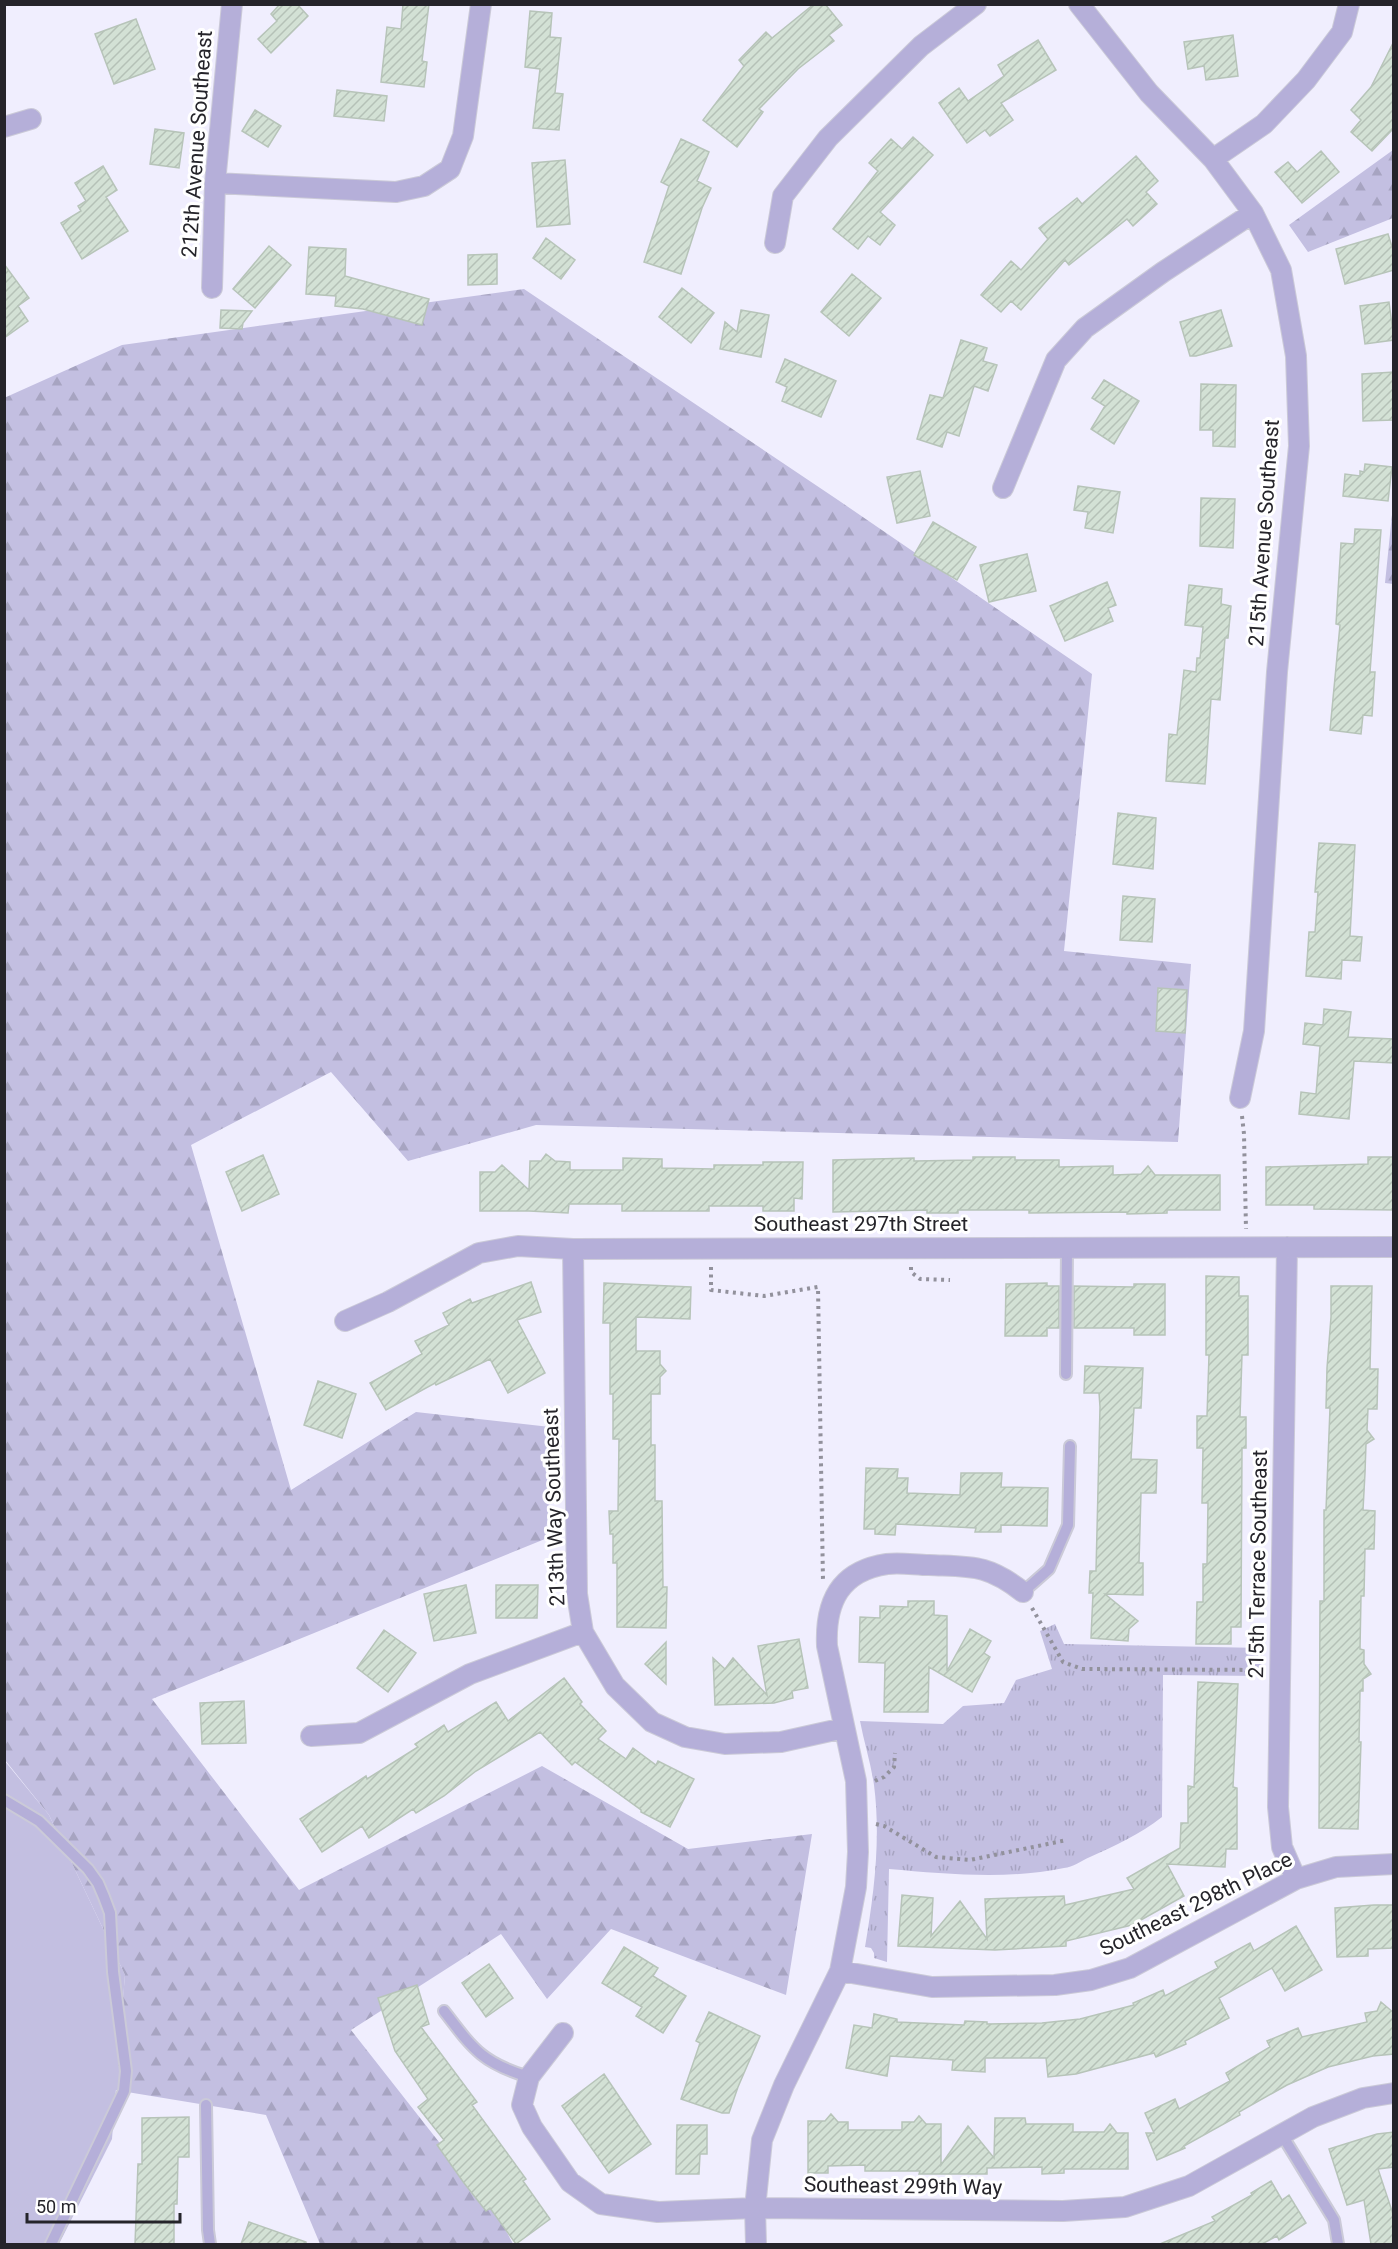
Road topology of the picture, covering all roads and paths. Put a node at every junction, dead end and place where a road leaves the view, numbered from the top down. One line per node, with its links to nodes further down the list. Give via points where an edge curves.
1 (232, 4): 9 (street, 212th Avenue Southeast)
2 (481, 4): 9 (street, via 463,136 450,169 424,186 396,192)
3 (976, 4): 11 (street, via 921,46 828,138 783,196)
4 (1079, 4): 8 (street, 215th Avenue Southeast, via 1149,93)
5 (1349, 4): 8 (street, via 1342,32 1306,80 1264,124)
6 (31, 119): 7 (street)
7 (4, 127)
8 (1213, 159): 10 (street, 215th Avenue Southeast)
9 (215, 183): 12 (street, 212th Avenue Southeast)
10 (1253, 213): 13 (street, via 1085,328 1056,360); 14 (street, 215th Avenue Southeast, via 1281,270 1296,356 1299,446 1277,672 1254,1031)
11 (775, 243)
12 (212, 288)
13 (1003, 488)
14 (1240, 1098): 15 (path)
15 (1246, 1247): 16 (street, Southeast 297th Street); 20 (street, Southeast 297th Street)
16 (1287, 1247): 17 (street, Southeast 297th Street); 29 (street, 215th Terrace Southeast)
17 (1394, 1247)
18 (711, 1248): 19 (street, Southeast 297th Street); 21 (street, Southeast 297th Street); 27 (path, via 711,1290 764,1296 818,1287 823,1584)
19 (910, 1248): 20 (street, Southeast 297th Street); 22 (path, via 911,1272 920,1279)
20 (1067, 1248): 24 (lane)
21 (573, 1249): 23 (street, Southeast 297th Street, via 518,1246 479,1253); 28 (street, 213th Way Southeast, via 577,1593)
22 (950, 1280)
23 (345, 1321)
24 (1066, 1374)
25 (1070, 1446): 26 (lane, via 1068,1525 1049,1569)
26 (1023, 1592): 27 (street, via 1004,1576 989,1570 889,1564 858,1574); 29 (path, via 1064,1662 1082,1669)
27 (835, 1595): 30 (street, via 826,1625 826,1646)
28 (583, 1632): 30 (street, 213th Way Southeast, via 615,1686 652,1722 685,1737 725,1744 781,1742); 31 (street, via 470,1674 359,1733)
29 (1281, 1670): 38 (street, 215th Terrace Southeast, via 1278,1807 1282,1847)
30 (844, 1728): 33 (street)
31 (311, 1736)
32 (895, 1753): 33 (path, via 896,1763 888,1774)
33 (856, 1788): 35 (street)
34 (4, 1800): 47 (lane, via 39,1821 87,1869 98,1883 110,1913 126,2071 124,2091)
35 (858, 1819): 36 (path, via 884,1826 936,1857 970,1860); 39 (street, via 856,1887)
36 (1067, 1840)
37 (1394, 1864): 38 (street, Southeast 298th Place, via 1336,1867)
38 (1296, 1879): 39 (street, Southeast 298th Place, via 1130,1968 1091,1980 1055,1985 932,1987)
39 (840, 1971): 46 (street, via 784,2085 762,2140)
40 (444, 2011): 42 (lane, via 482,2057)
41 (563, 2034): 42 (street, Southeast 299th Way)
42 (529, 2077): 46 (street, Southeast 299th Way, via 522,2105 532,2127 570,2182 601,2204 658,2212)
43 (1394, 2093): 45 (street, Southeast 299th Way, via 1345,2104)
44 (206, 2105): 48 (lane)
45 (1282, 2135): 46 (street, Southeast 299th Way, via 1189,2186 1125,2207 1063,2211); 50 (lane, via 1334,2220)
46 (755, 2208): 49 (street)
47 (51, 2244)
48 (210, 2244)
49 (756, 2244)
50 (1338, 2244)

